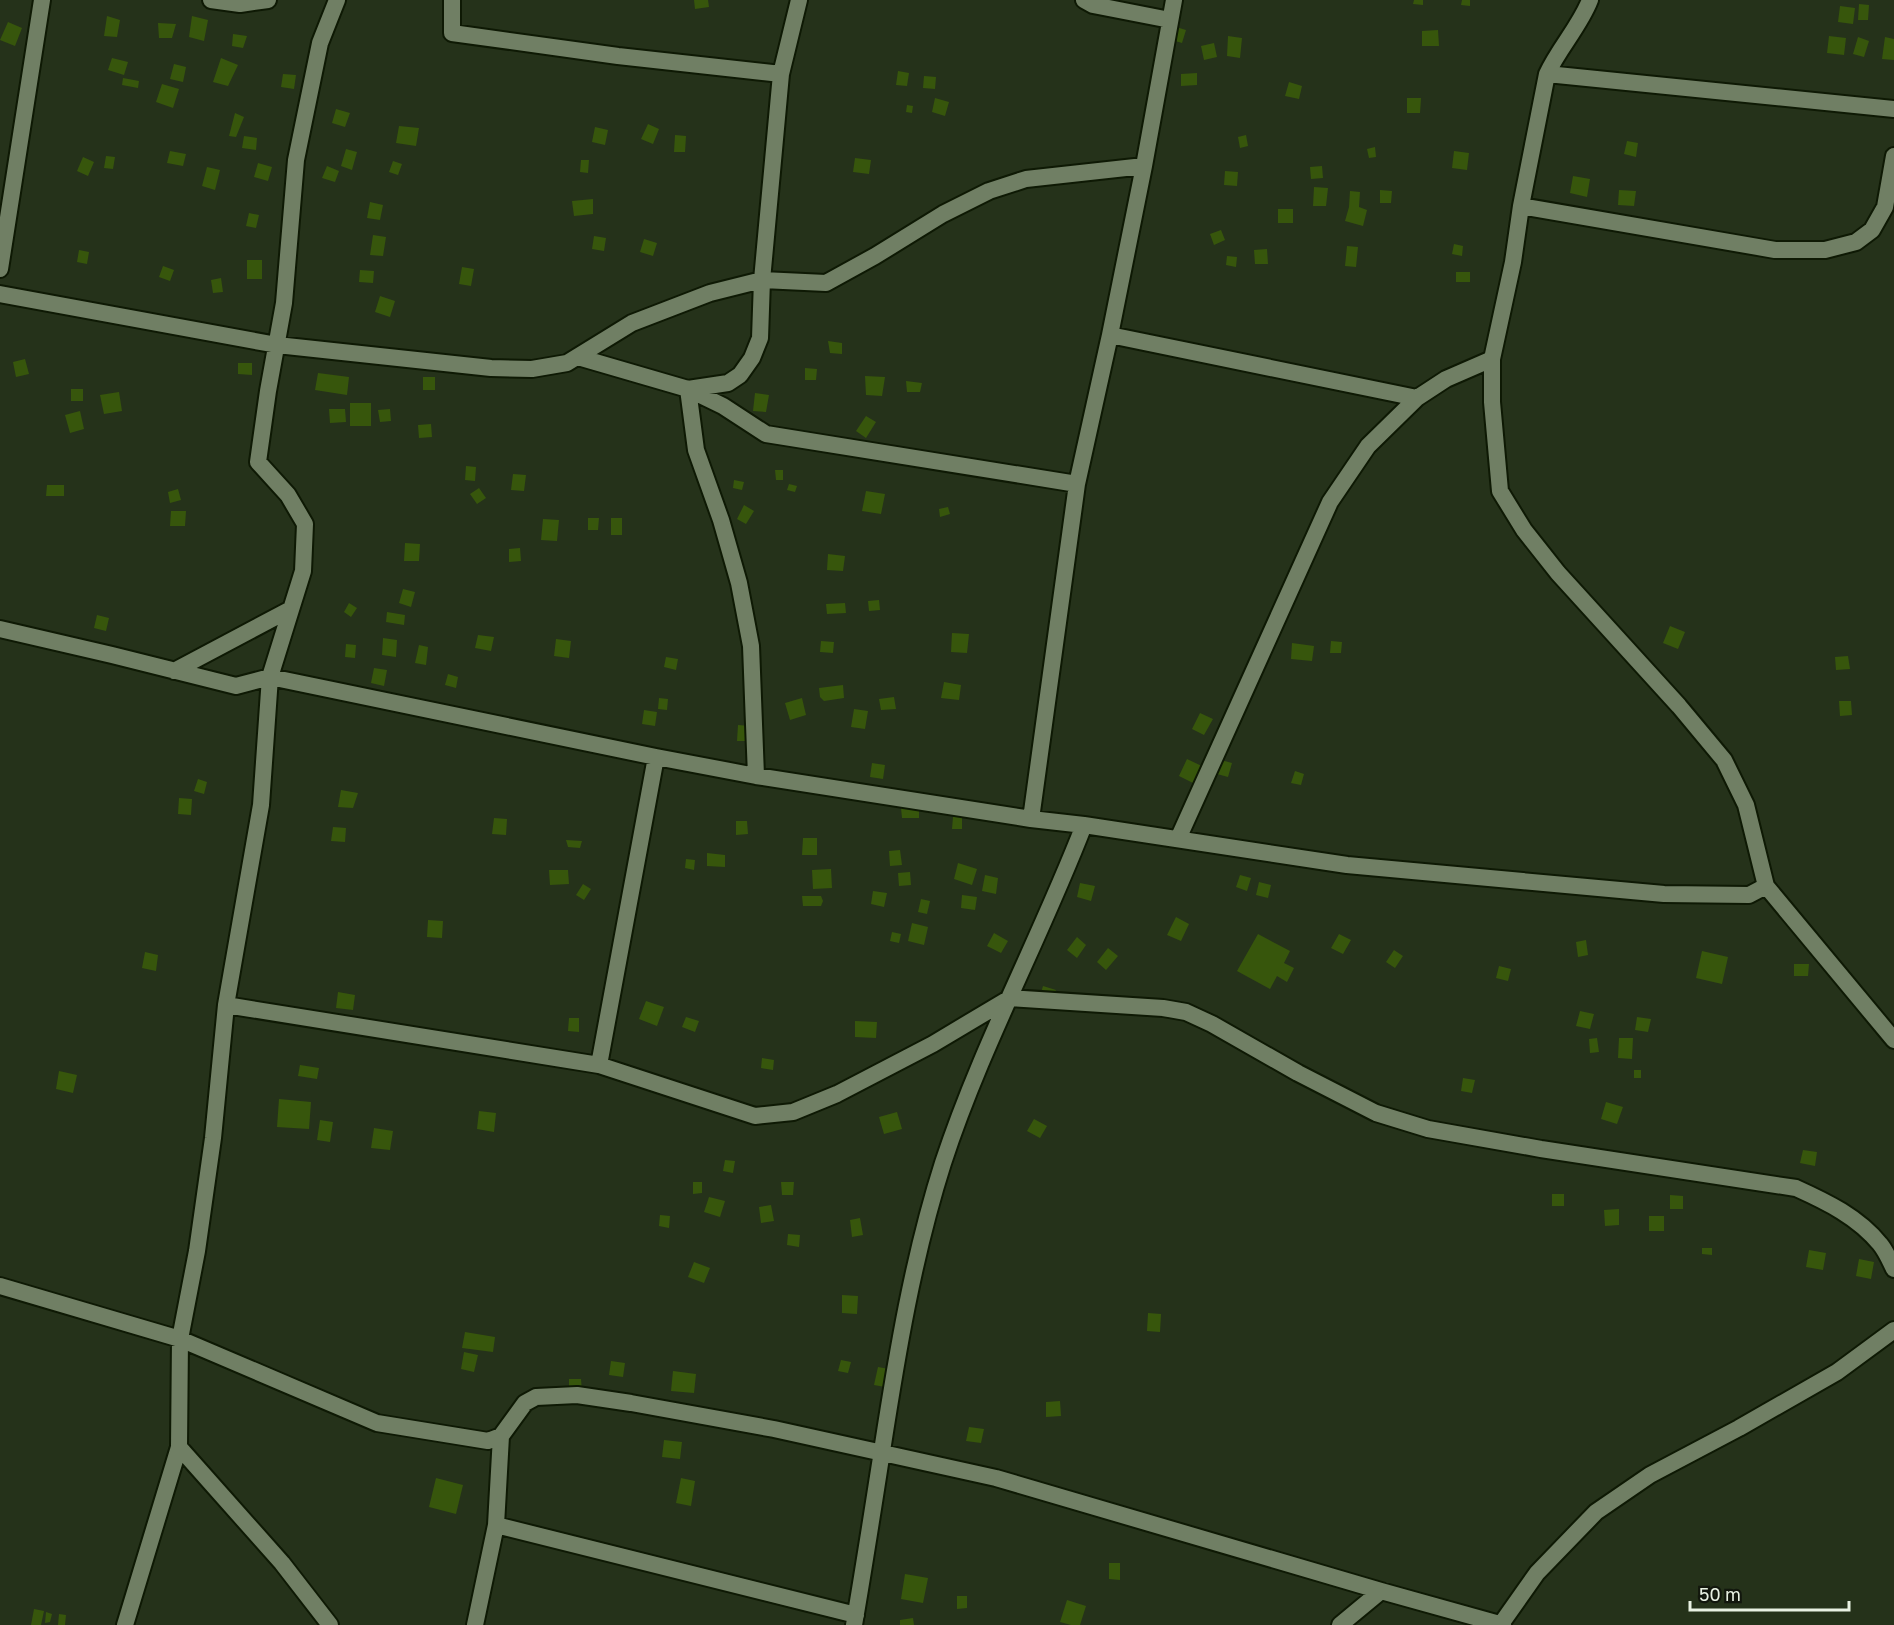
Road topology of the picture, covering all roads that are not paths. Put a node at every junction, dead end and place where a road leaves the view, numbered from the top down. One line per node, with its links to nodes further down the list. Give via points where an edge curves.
1 (42, 0): 17 (street)
2 (211, 0): 3 (street, via 240,4)
3 (268, 0)
4 (337, 0): 21 (street, via 320,43 296,160 287,277)
5 (452, 0): 11 (street, via 452,33)
6 (799, 0): 11 (street)
7 (1084, 0): 10 (street)
8 (1174, 0): 10 (street)
9 (1590, 0): 12 (street)
10 (1170, 20): 15 (street)
11 (781, 74): 18 (street)
12 (1546, 74): 13 (street); 16 (street)
13 (1894, 109)
14 (1894, 156): 16 (street, via 1885,207 1872,230 1856,242 1825,250 1775,250)
15 (1144, 166): 18 (street, via 1026,179 989,191 943,214 826,283); 20 (street)
16 (1521, 206): 23 (street)
17 (0, 269)
18 (762, 280): 22 (street, via 710,293 632,323); 24 (street, via 760,338 752,358 740,375 728,383)
19 (0, 294): 21 (street)
20 (1110, 335): 25 (street); 26 (street)
21 (277, 345): 22 (street, via 491,368 532,369 567,363); 27 (street, via 258,462 288,495 305,524 303,571)
22 (578, 357): 24 (street)
23 (1492, 359): 25 (street, via 1446,379); 36 (street, via 1498,479 1507,505 1558,573 1724,760 1746,805)
24 (688, 389): 26 (street, via 723,406 766,435); 32 (street, via 696,450 740,583 752,646)
25 (1417, 398): 35 (street, via 1368,446 1330,502)
26 (1077, 484): 33 (street)
27 (289, 610): 29 (street); 30 (street)
28 (0, 629): 29 (street)
29 (174, 671): 30 (street, via 236,686)
30 (270, 677): 31 (street); 38 (street, via 261,805)
31 (656, 757): 32 (street); 40 (street)
32 (756, 776): 33 (street)
33 (1031, 819): 34 (street)
34 (1084, 825): 35 (street); 37 (street)
35 (1178, 839): 36 (street, via 1347,865 1664,894 1749,895)
36 (1766, 886): 39 (street)
37 (1010, 998): 40 (street, via 933,1044 837,1094 793,1112 755,1116); 41 (street, via 1186,1012 1376,1113 1428,1129 1796,1188 1834,1205 1857,1222 1881,1245); 47 (street, via 943,1164 898,1348)
38 (226, 1005): 40 (street); 44 (street, via 213,1138)
39 (1894, 1040)
40 (599, 1065)
41 (1894, 1269)
42 (0, 1286): 44 (street)
43 (1894, 1330): 51 (street, via 1837,1372 1650,1474 1596,1512 1537,1573)
44 (180, 1339): 45 (street, via 377,1424 478,1441); 46 (street)
45 (501, 1436): 47 (street, via 525,1403 536,1397 577,1395); 48 (street)
46 (179, 1447): 52 (street); 53 (street, via 282,1563)
47 (882, 1451): 49 (street, via 996,1478); 50 (street)
48 (496, 1525): 50 (street); 54 (street)
49 (1380, 1591): 51 (street); 55 (street)
50 (855, 1620)
51 (1502, 1624)
52 (125, 1625)
53 (330, 1625)
54 (475, 1625)
55 (1340, 1625)

